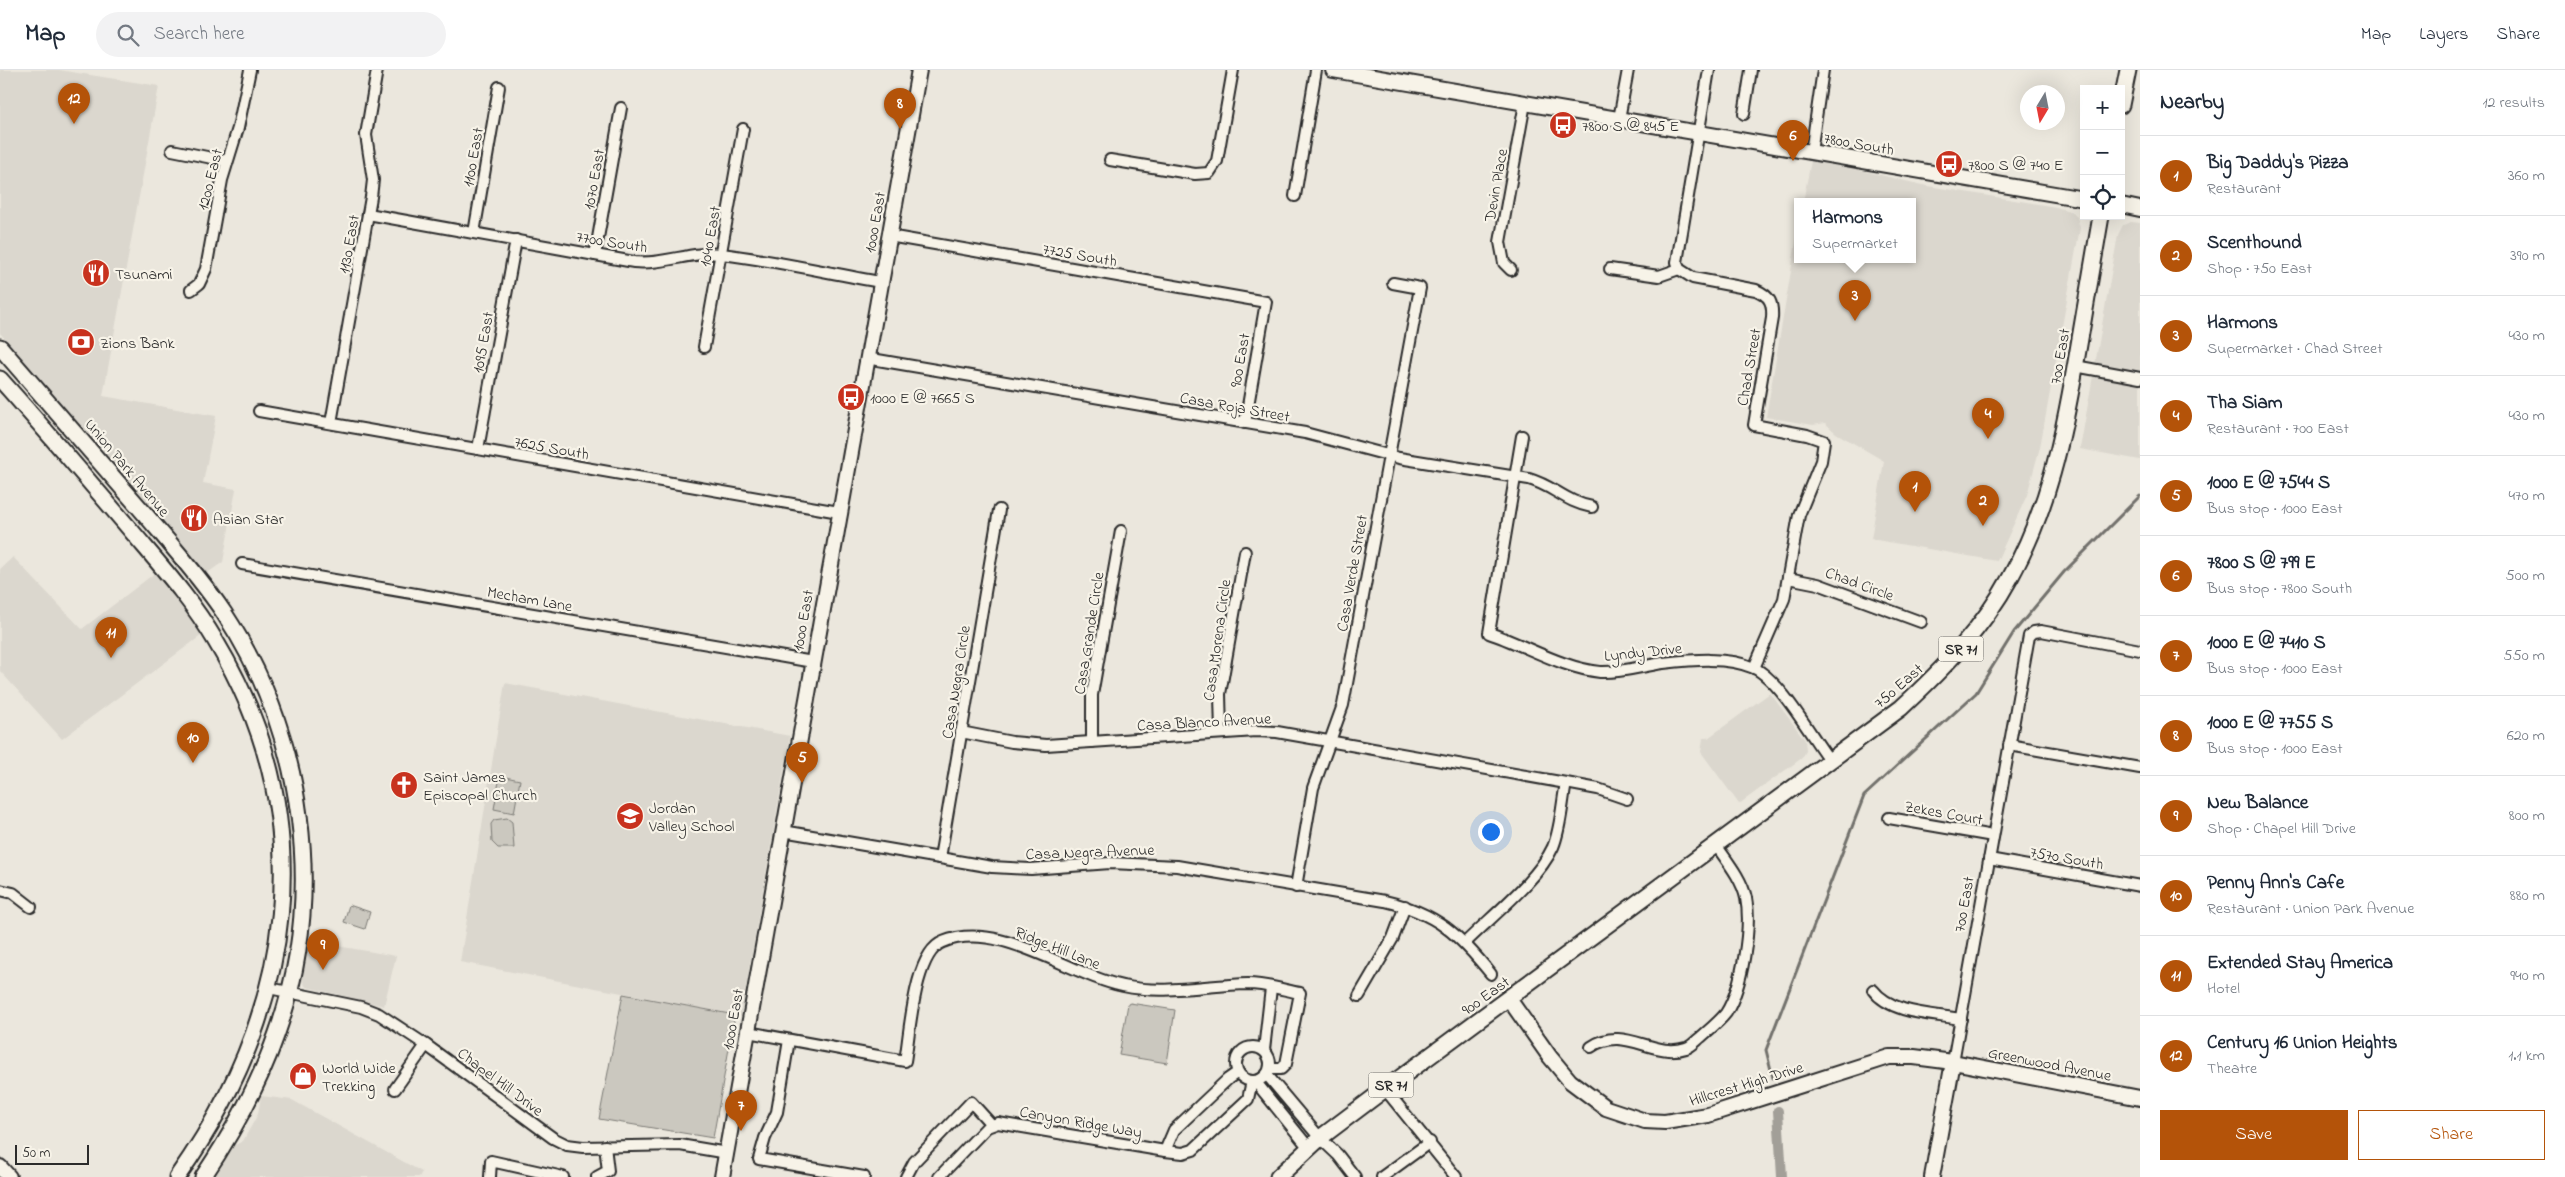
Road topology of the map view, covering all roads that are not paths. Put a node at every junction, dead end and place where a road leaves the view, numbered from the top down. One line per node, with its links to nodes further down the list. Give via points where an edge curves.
1 (250, 70): 23 (street, 1200 East, via 238,128)
2 (377, 70): 28 (street, 1130 East, via 366,135 373,180)
3 (919, 70): 31 (street, 1000 East)
4 (1234, 70): 22 (street, via 1217,161 1209,172 1195,174)
5 (1316, 70): 24 (street)
6 (1333, 70): 14 (street, 7800 South)
7 (1628, 70): 17 (street)
8 (1709, 70): 19 (street)
9 (1751, 70): 16 (street)
10 (1823, 70): 21 (street)
11 (2128, 70): 12 (main road)
12 (2125, 85)
13 (499, 87): 30 (street, 1100 East)
14 (1525, 103): 17 (street, 7800 South); 37 (street, Devin Place, via 1500,242 1504,263)
15 (620, 108): 34 (street, 1070 East)
16 (1744, 114)
17 (1619, 119): 19 (street, 7800 South)
18 (743, 129): 33 (street, 1040 East)
19 (1698, 133): 21 (street, 7800 South); 36 (street, via 1676,254)
20 (172, 150): 23 (street)
21 (1811, 152): 25 (street, 7800 South)
22 (1110, 160)
23 (227, 161): 40 (street, 1200 East, via 206,269 199,284)
24 (1295, 196)
25 (2080, 198)
26 (2125, 206): 27 (street)
27 (2140, 209)
28 (368, 214): 30 (street, 7700 South); 49 (street, 1130 East)
29 (2100, 220): 45 (main road, 700 East / SR 71)
30 (474, 233): 32 (street, 7700 South)
31 (889, 236): 38 (street, 1000 East); 41 (street, 7725 South)
32 (516, 240): 34 (street, 7700 South); 52 (street, 1095 East)
33 (721, 254): 34 (street, 7700 South, via 699,254 647,263); 38 (street, 7700 South); 43 (street, 1040 East)
34 (595, 255)
35 (1610, 269): 36 (street, via 1659,276)
36 (1679, 269): 62 (street, Chad Street, via 1693,278 1756,290 1770,299 1772,318 1754,425 1824,441 1821,461 1802,505)
37 (1511, 270)
38 (880, 282): 44 (street, 1000 East)
39 (1392, 283): 53 (street, Casa Verde Street, via 1420,288)
40 (191, 290)
41 (1266, 302): 50 (street, 900 East)
42 (0, 347): 92 (main road, Union Park Avenue, via 208,591 239,638 262,684 281,732 296,794 301,832 301,920)
43 (704, 347)
44 (866, 358): 50 (street, Casa Roja Street); 58 (street, 1000 East)
45 (2075, 366): 46 (street); 55 (main road, 700 East / SR 71, via 2058,457)
46 (2140, 378)
47 (0, 379): 89 (main road, via 186,597 216,641 241,689 264,751 279,828 281,910)
48 (259, 411): 49 (street, 7625 South)
49 (331, 423): 52 (street, 7625 South)
50 (1246, 423): 53 (street, Casa Roja Street, via 1305,433)
51 (1522, 436): 54 (street)
52 (478, 449): 58 (street, 7625 South)
53 (1388, 455): 54 (street, Casa Roja Street); 69 (street, Casa Verde Street, via 1343,705)
54 (1517, 476): 56 (street, Casa Roja Street, via 1541,483 1574,504); 66 (street, Lyndy Drive, via 1489,633 1572,665 1598,671 1626,671 1690,661 1727,662)
55 (2045, 500): 72 (main road, 750 East / SR 71, via 2009,580 1964,645 1901,708)
56 (1592, 507)
57 (998, 510): 67 (street, Casa Negra Circle)
58 (839, 512): 65 (street, 1000 East)
59 (1121, 531): 70 (street, Casa Grande Circle, via 1092,695)
60 (1245, 552): 68 (street, Casa Morena Circle, via 1220,694)
61 (242, 564): 65 (street, Mecham Lane)
62 (1788, 578): 63 (street, Chad Circle, via 1818,584); 66 (street, Chad Street, via 1784,599)
63 (1921, 622)
64 (2140, 650): 71 (street, 700 East, via 2034,632 2030,636)
65 (813, 662): 77 (street, 1000 East)
66 (1754, 668): 72 (street, Lyndy Drive, via 1772,681)
67 (961, 732): 70 (street, Casa Blanco Avenue, via 1029,744); 80 (street, Casa Negra Circle)
68 (1221, 733): 69 (street, Casa Blanco Avenue, via 1277,732); 70 (street, Casa Blanco Avenue)
69 (1330, 741): 74 (street, Casa Blanco Avenue); 83 (street, Casa Verde Street, via 1313,788)
70 (1092, 742)
71 (2009, 745): 73 (street); 78 (street, 700 East)
72 (1830, 761): 79 (main road, 750 East / SR 71)
73 (2140, 768)
74 (1566, 783): 75 (street, Casa Blanco Avenue); 87 (street, via 1554,844 1546,860)
75 (1628, 799)
76 (1889, 818): 78 (street, Zekes Court)
77 (784, 831): 80 (street, Casa Negra Avenue); 96 (street, 1000 East)
78 (1993, 836): 81 (street, 700 East)
79 (1716, 845): 94 (main road, 900 East / SR 71); 99 (street, via 1739,881 1749,917 1748,936 1735,992 1725,1014 1687,1048 1670,1049 1616,1037 1601,1040)
80 (940, 858): 83 (street, Casa Negra Avenue, via 992,867 1031,869 1148,863)
81 (1989, 859): 82 (street, 7570 South); 95 (street, 700 East)
82 (2140, 886)
83 (1296, 887): 85 (street, Casa Negra Avenue)
84 (0, 890): 86 (street, via 12,893)
85 (1405, 906): 87 (street, Casa Negra Avenue, via 1441,922); 93 (street, via 1393,938)
86 (30, 907)
87 (1466, 942): 88 (street, Casa Negra Avenue)
88 (1491, 974)
89 (269, 988): 92 (street, Chapel Hill Drive); 116 (main road, via 254,1037 233,1084)
90 (1271, 988): 97 (street, Ridge Hill Lane, via 1250,984 1179,990 1124,986 1100,980 1016,944 968,938 942,942 926,955 920,971 906,1061); 100 (street); 103 (street, Ridge Hill Lane, via 1300,993 1286,1064 1281,1069)
91 (1873, 990): 95 (street, via 1881,1000 1897,1007)
92 (289, 992): 98 (street, Chapel Hill Drive, via 361,1007 379,1014); 117 (main road, Union Park Avenue, via 278,1032 255,1088)
93 (1359, 996)
94 (1509, 999): 101 (street, Hillcrest High Drive, via 1570,1081 1606,1108 1645,1121 1665,1122 1708,1115 1889,1057); 106 (main road, 900 East / SR 71)
95 (1961, 1019): 101 (street, 700 East)
96 (748, 1032): 97 (street, Ridge Hill Lane); 113 (street, 1000 East)
97 (789, 1040): 122 (street, via 777,1112 758,1159)
98 (426, 1045): 105 (street); 111 (street, Chapel Hill Drive, via 553,1138 575,1146)
99 (1591, 1047)
100 (1264, 1050): 102 (street, via 1251,1047 1239,1053 1236,1059); 103 (street, via 1270,1062)
101 (1953, 1062): 107 (street, Greenwood Avenue); 129 (street, 700 East)
102 (1238, 1072): 104 (street, via 1242,1078); 112 (street, via 1174,1130)
103 (1268, 1072): 104 (street); 110 (street)
104 (1253, 1081): 110 (street); 112 (street, Canyon Ridge Way, via 1248,1099 1193,1150 1183,1153)
105 (395, 1089)
106 (1385, 1089): 109 (street); 110 (main road, 900 East / SR 71)
107 (2140, 1098)
108 (991, 1124): 112 (street, Canyon Ridge Way, via 998,1122); 123 (street, via 971,1102 914,1162); 124 (street)
109 (1430, 1142): 127 (street); 128 (street)
110 (1314, 1143): 125 (main road, 900 East / SR 71); 126 (street, via 1338,1155)
111 (605, 1146): 113 (street, Chapel Hill Drive, via 680,1145); 120 (street, via 608,1171)
112 (1165, 1151)
113 (726, 1153): 121 (street, 1000 East)
114 (0, 1167): 115 (street)
115 (9, 1177)
116 (177, 1177)
117 (203, 1177)
118 (490, 1177): 119 (street, via 491,1160)
119 (563, 1177)
120 (597, 1177)
121 (722, 1177)
122 (864, 1177)
123 (906, 1177)
124 (939, 1177)
125 (1278, 1177)
126 (1355, 1177)
127 (1382, 1177)
128 (1456, 1177)
129 (1932, 1177)

